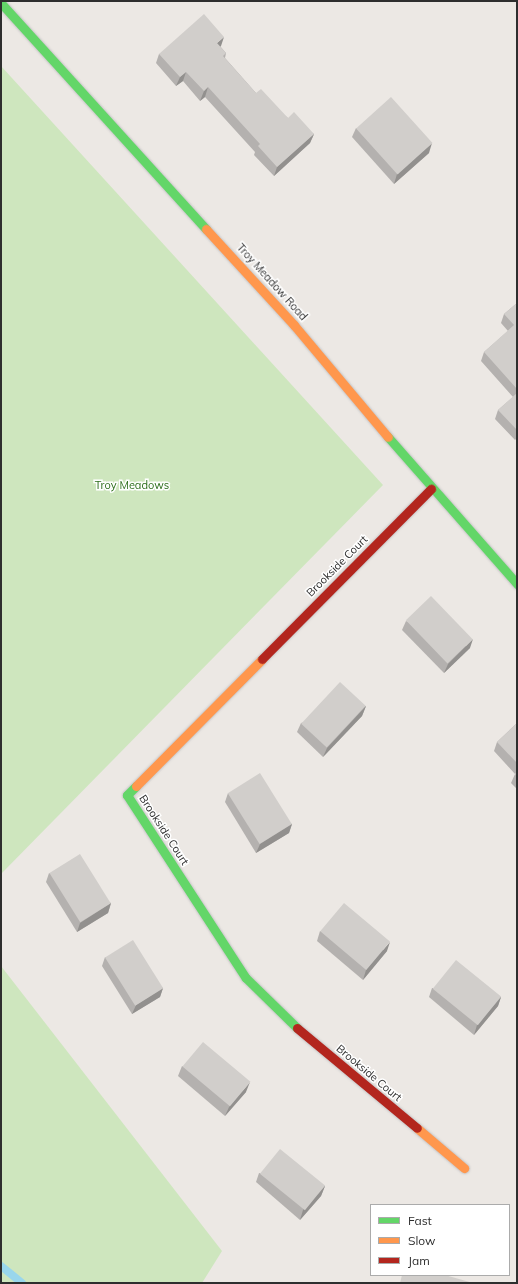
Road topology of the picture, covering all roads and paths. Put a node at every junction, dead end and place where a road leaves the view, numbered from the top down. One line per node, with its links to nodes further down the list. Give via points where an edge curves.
1 (1, 3): 2 (street, Troy Meadow Road, via 294,325)
2 (431, 489): 3 (street, Troy Meadow Road); 4 (street, Brookside Court, via 127,794 246,978 282,1016)
3 (517, 584)
4 (464, 1168)

